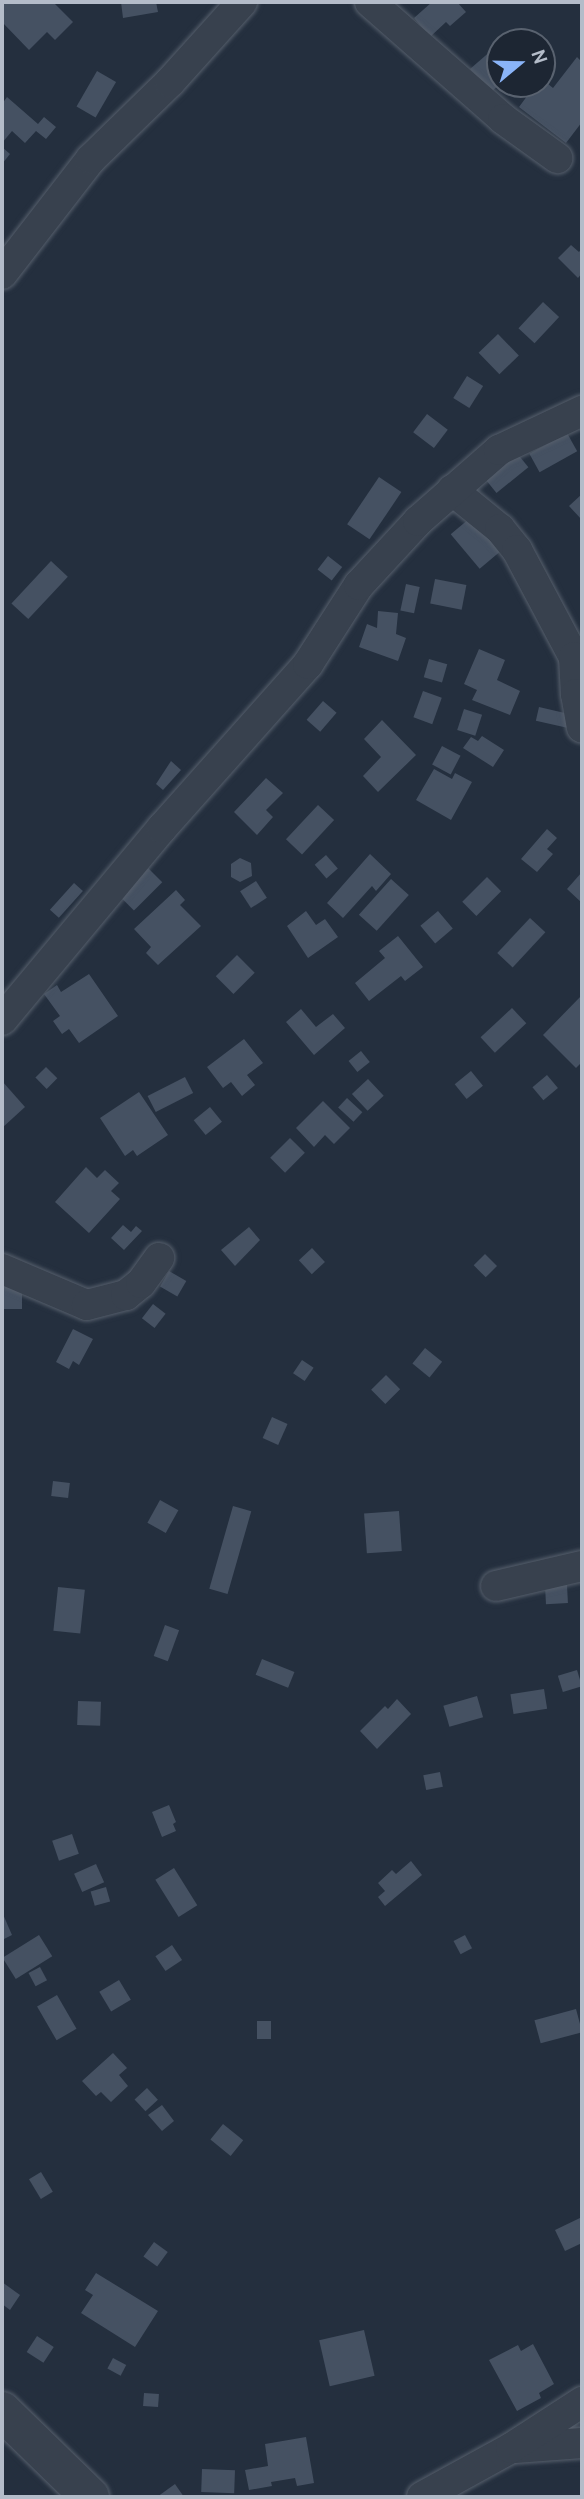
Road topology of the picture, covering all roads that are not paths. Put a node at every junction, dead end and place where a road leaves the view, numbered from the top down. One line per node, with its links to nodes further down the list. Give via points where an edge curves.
1 (242, 2): 4 (street, via 170,82 91,159)
2 (370, 2): 3 (street, via 503,119)
3 (557, 158)
4 (2, 274)
5 (582, 411): 6 (street, via 515,440)
6 (452, 491): 7 (street, via 517,550 574,657); 8 (street, via 359,585 308,664 162,828)
7 (582, 727)
8 (2, 1020)
9 (159, 1258): 10 (street, via 126,1295 87,1305)
10 (2, 1269)
11 (582, 1566): 12 (street)
12 (496, 1586)
13 (582, 2402): 16 (street)
14 (2, 2411): 17 (street)
15 (582, 2443): 16 (street)
16 (511, 2448): 18 (street)
17 (90, 2497)
18 (422, 2497)

